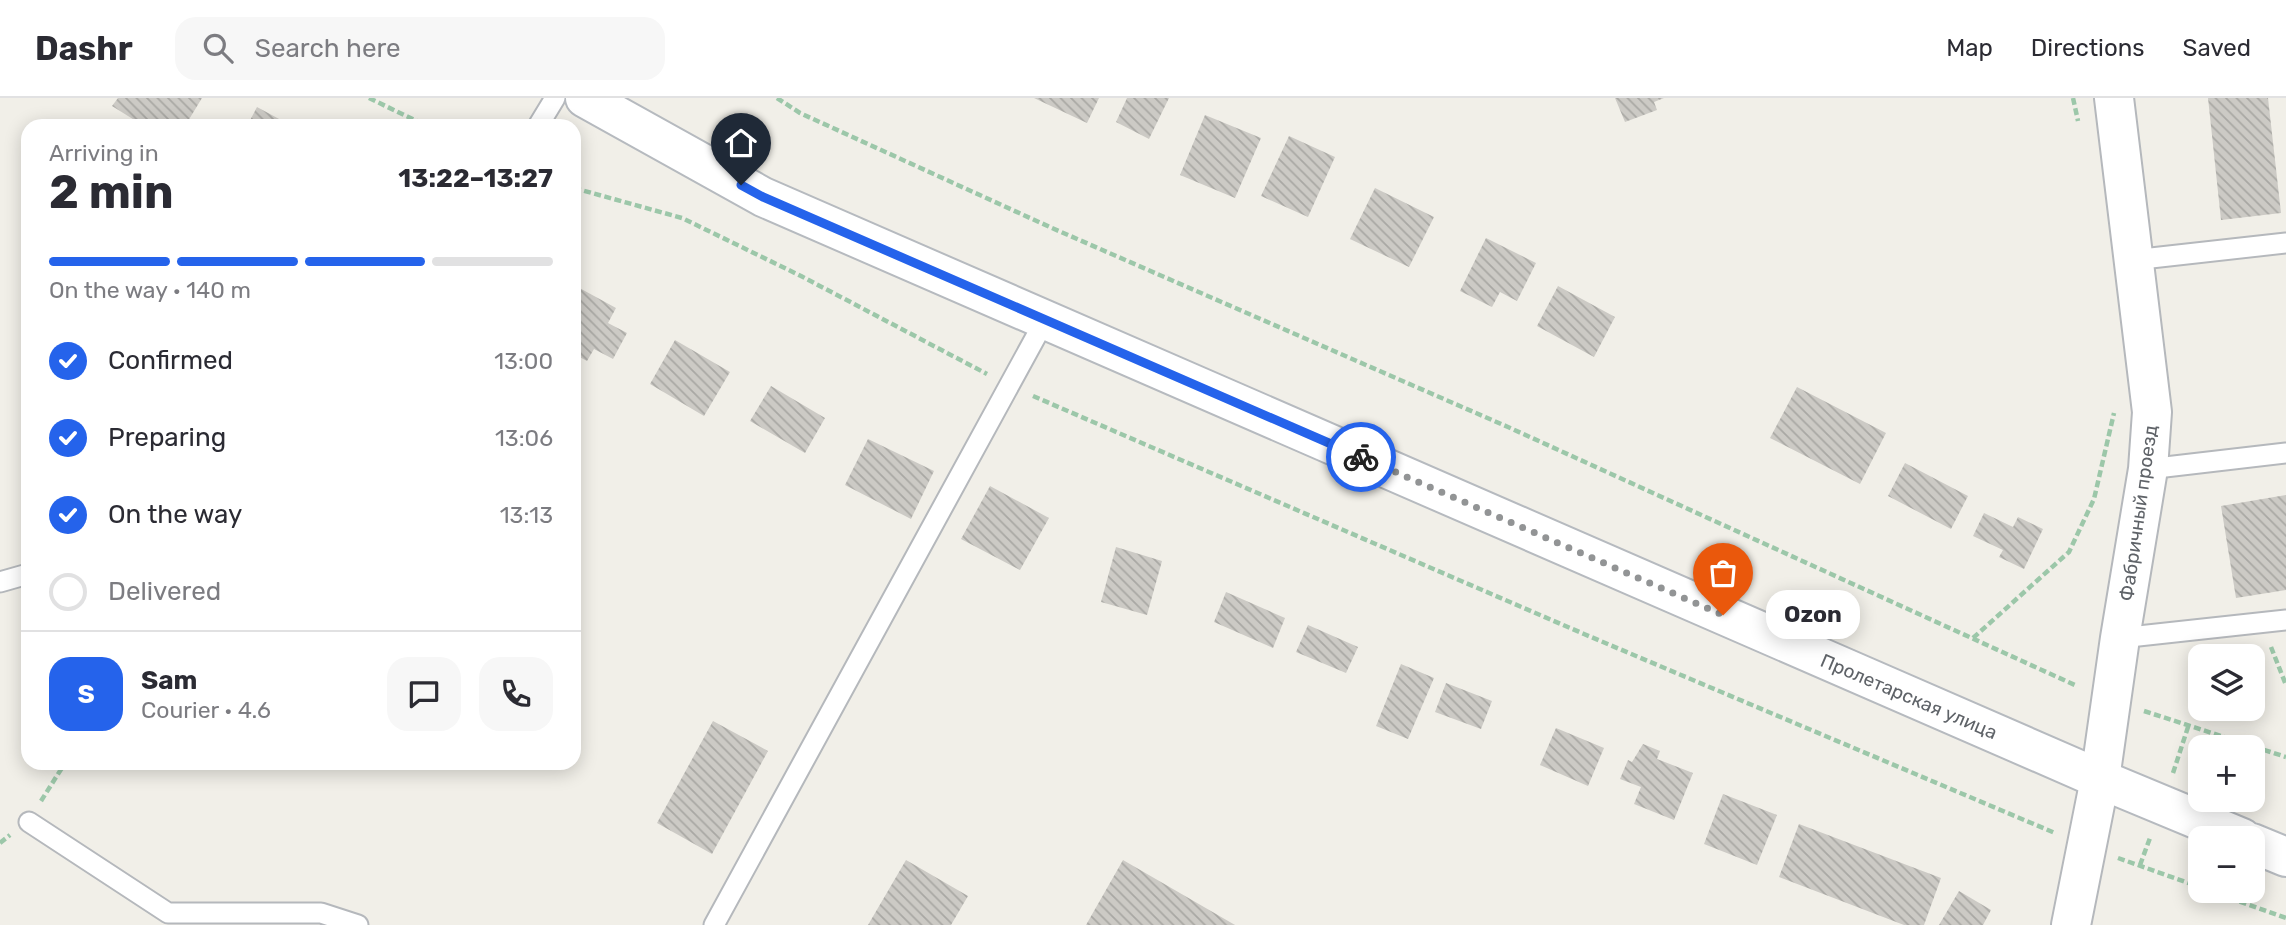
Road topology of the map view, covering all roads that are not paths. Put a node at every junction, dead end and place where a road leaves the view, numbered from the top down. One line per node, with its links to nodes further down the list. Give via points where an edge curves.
1 (555, 98): 4 (lane)
2 (585, 98): 7 (main road, Пролетарская улица, via 763,197)
3 (2114, 98): 6 (main road, Фабричный проезд)
4 (542, 119)
5 (2286, 243): 6 (lane)
6 (2133, 260): 9 (main road, Фабричный проезд, via 2152,412)
7 (1045, 320): 14 (main road, Пролетарская улица); 20 (lane)
8 (2286, 453): 9 (lane)
9 (2148, 469): 13 (main road, Фабричный проезд)
10 (21, 576): 11 (lane)
11 (0, 582)
12 (2286, 621): 13 (lane)
13 (2120, 638): 14 (main road, Фабричный проезд)
14 (2100, 779): 16 (main road, Пролетарская улица); 21 (main road, Фабричный проезд)
15 (29, 822): 19 (lane, via 168,913 321,913)
16 (2213, 826)
17 (2265, 848): 18 (main road)
18 (2286, 857)
19 (358, 925)
20 (714, 925)
21 (2071, 925)

